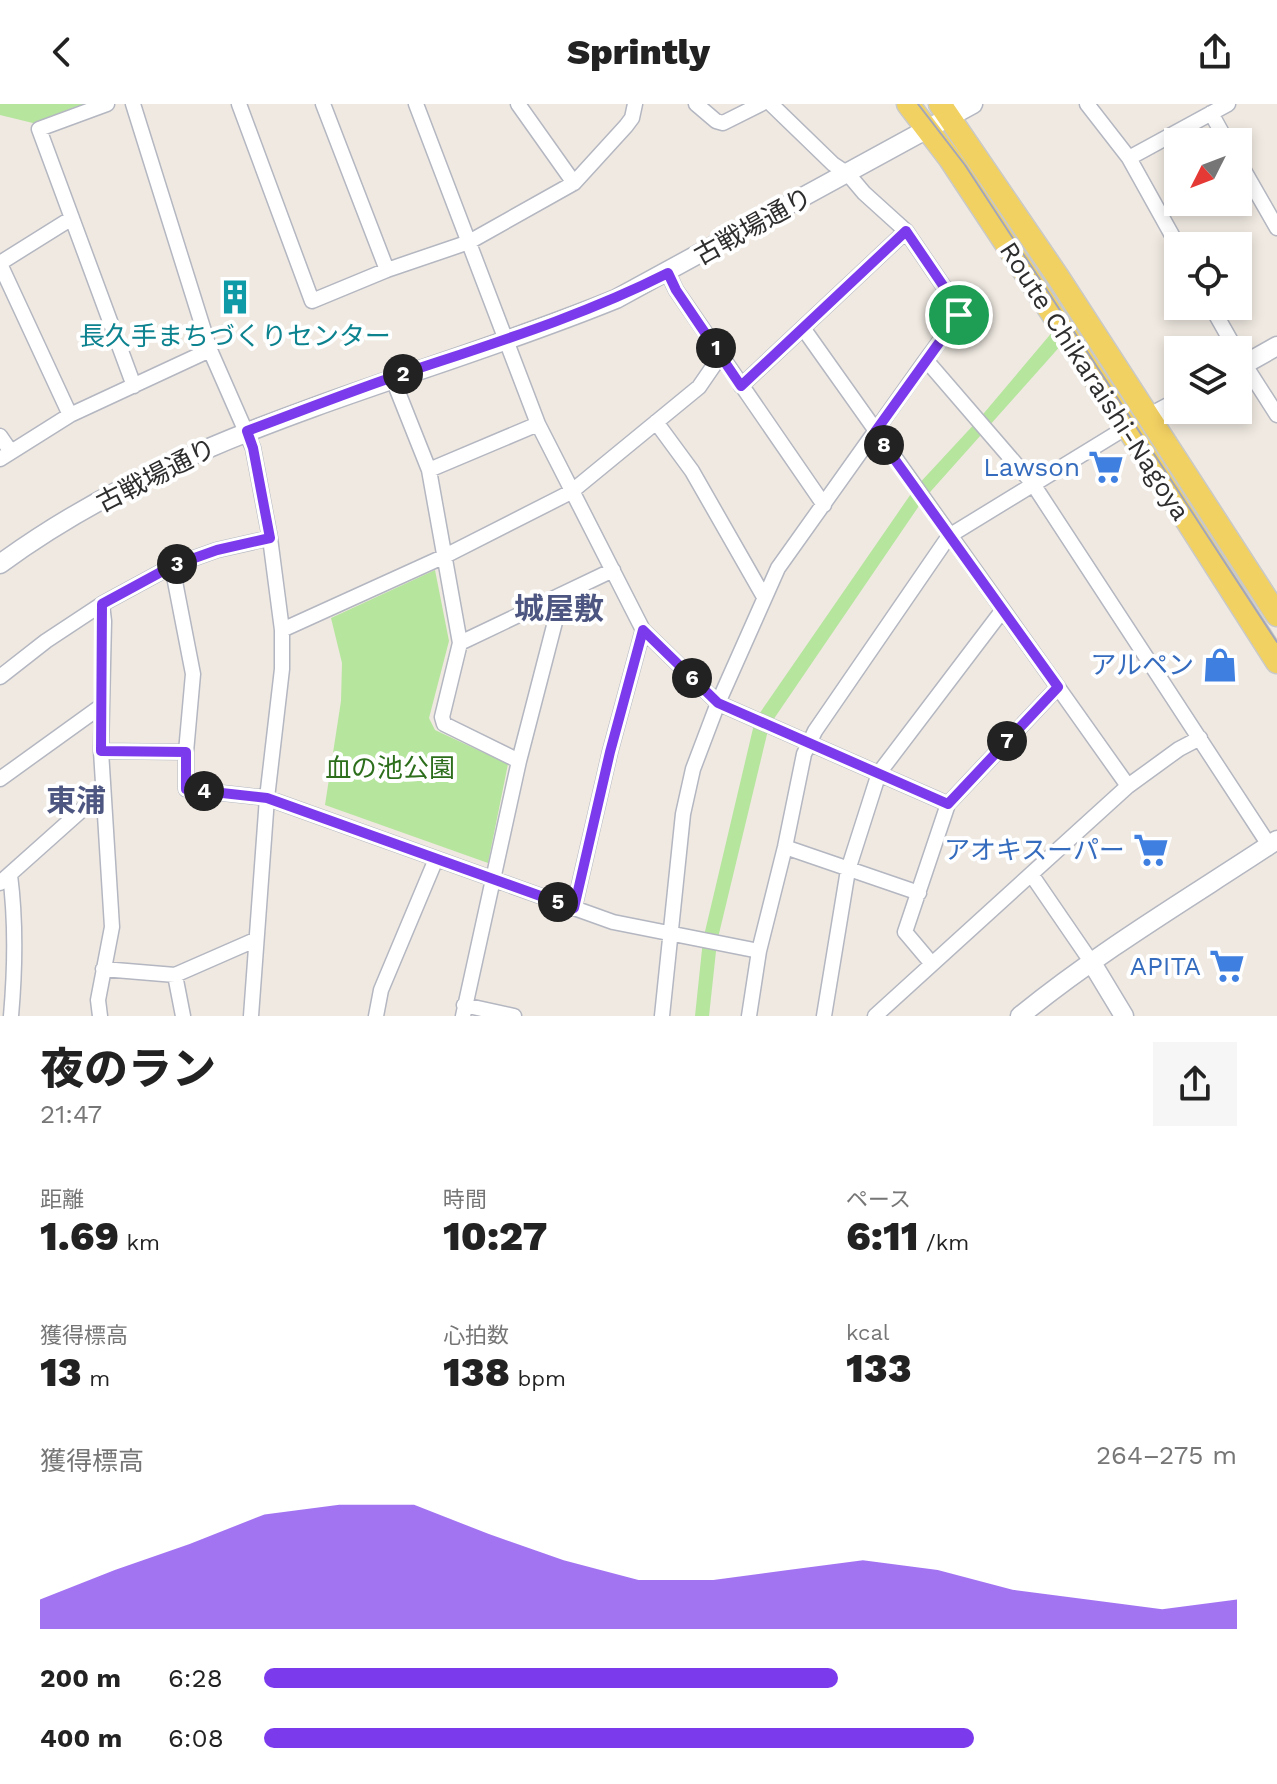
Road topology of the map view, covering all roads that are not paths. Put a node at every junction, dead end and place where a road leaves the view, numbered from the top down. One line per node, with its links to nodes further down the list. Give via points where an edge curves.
1 (107, 104): 23 (street, via 39,129)
2 (133, 104): 34 (street)
3 (239, 104): 29 (street, via 312,301)
4 (323, 104): 29 (street)
5 (416, 104): 27 (street)
6 (518, 104): 21 (street)
7 (635, 104): 21 (street, via 626,126)
8 (696, 104): 9 (street, via 723,123)
9 (761, 104)
10 (771, 104): 20 (street)
11 (908, 104): 18 (main road, Route Chikaraishi-Nagoya)
12 (973, 104): 15 (street, 古戦場通り)
13 (1087, 104): 19 (street)
14 (1228, 104): 16 (street)
15 (945, 111): 18 (street, 古戦場通り); 45 (main road, Route Chikaraishi-Nagoya)
16 (1211, 113): 17 (street); 19 (street)
17 (1219, 128)
18 (928, 130): 20 (street, 古戦場通り); 48 (main road, Route Chikaraishi-Nagoya)
19 (1129, 158): 26 (street)
20 (848, 174): 25 (street); 30 (street, 古戦場通り)
21 (574, 183): 27 (street)
22 (1252, 184): 24 (street)
23 (72, 218): 28 (street); 40 (street)
24 (1277, 228)
25 (906, 231): 31 (street); 37 (street, via 959,309)
26 (1170, 232)
27 (469, 242): 29 (street); 32 (street)
28 (0, 264): 43 (street)
29 (387, 270)
30 (668, 273): 32 (street, 古戦場通り, via 616,299); 35 (street)
31 (803, 328): 41 (street); 50 (street)
32 (508, 339): 38 (street, 古戦場通り); 47 (street)
33 (1277, 346): 36 (street)
34 (210, 350): 40 (street); 49 (street)
35 (721, 355): 41 (street); 46 (street, via 699,387)
36 (1252, 355)
37 (926, 360): 50 (street); 54 (street)
38 (392, 377): 49 (street, 古戦場通り); 53 (street)
39 (1252, 378): 44 (street)
40 (134, 386): 43 (street)
41 (741, 386): 56 (street)
42 (1164, 409): 45 (street)
43 (70, 415): 52 (street)
44 (1277, 415)
45 (1148, 418): 67 (main road, Route Chikaraishi-Nagoya)
46 (656, 422): 55 (street); 64 (street, via 692,471)
47 (538, 424): 53 (street); 55 (street)
48 (1127, 427): 54 (street); 71 (main road, Route Chikaraishi-Nagoya)
49 (247, 431): 58 (street); 60 (street, 古戦場通り, via 74,516)
50 (875, 432): 56 (street); 57 (street)
51 (0, 436): 52 (street)
52 (5, 456)
53 (429, 470): 59 (street)
54 (1033, 484): 57 (street); 76 (street)
55 (571, 492): 59 (street); 62 (street)
56 (824, 505): 64 (street, via 778,568)
57 (949, 536): 66 (street); 77 (street)
58 (270, 538): 61 (street); 68 (street)
59 (445, 556): 68 (street); 70 (street)
60 (0, 564)
61 (172, 566): 65 (street); 79 (street, via 193,674)
62 (613, 570): 63 (street); 69 (street)
63 (562, 595): 70 (street); 80 (street)
64 (764, 597): 74 (street)
65 (102, 604): 72 (street); 75 (street)
66 (1002, 611): 73 (street); 82 (street)
67 (1277, 615)
68 (282, 630): 85 (street)
69 (643, 630): 74 (street); 95 (street)
70 (460, 643): 80 (street, via 444,724)
71 (1277, 662)
72 (0, 677)
73 (1058, 687): 83 (street); 86 (street)
74 (718, 703): 77 (street); 96 (street, via 683,814)
75 (100, 707): 78 (street); 81 (street)
76 (1200, 738): 83 (street); 87 (street)
77 (809, 743): 82 (street); 88 (street)
78 (101, 751): 79 (street); 84 (street)
79 (186, 752): 85 (street, via 186,789)
80 (519, 761): 92 (street)
81 (2, 771)
82 (879, 773): 86 (street); 90 (street)
83 (1128, 786): 91 (street)
84 (103, 791): 93 (street); 101 (street, via 112,927)
85 (267, 798): 89 (street); 97 (street)
86 (948, 804): 94 (street)
87 (1273, 842): 99 (street)
88 (785, 847): 90 (street); 98 (street)
89 (436, 859): 92 (street); 109 (street, via 381,990)
90 (848, 870): 94 (street); 113 (street)
91 (1031, 874): 99 (street); 100 (street)
92 (492, 878): 95 (street); 104 (street)
93 (5, 879): 103 (street, via 12,894)
94 (919, 893): 100 (street, via 905,932)
95 (574, 908): 96 (street)
96 (670, 935): 98 (street); 111 (street)
97 (255, 940): 102 (street); 108 (street)
98 (759, 951): 112 (street)
99 (1092, 963): 115 (street); 116 (street)
100 (932, 964): 114 (street)
101 (103, 969): 102 (street); 106 (street)
102 (175, 975): 107 (street)
103 (7, 983): 105 (street)
104 (464, 1010): 110 (street)
105 (11, 1016)
106 (100, 1016)
107 (183, 1016)
108 (251, 1016)
109 (376, 1016)
110 (514, 1016)
111 (662, 1016)
112 (749, 1016)
113 (824, 1016)
114 (875, 1016)
115 (1020, 1016)
116 (1124, 1016)

